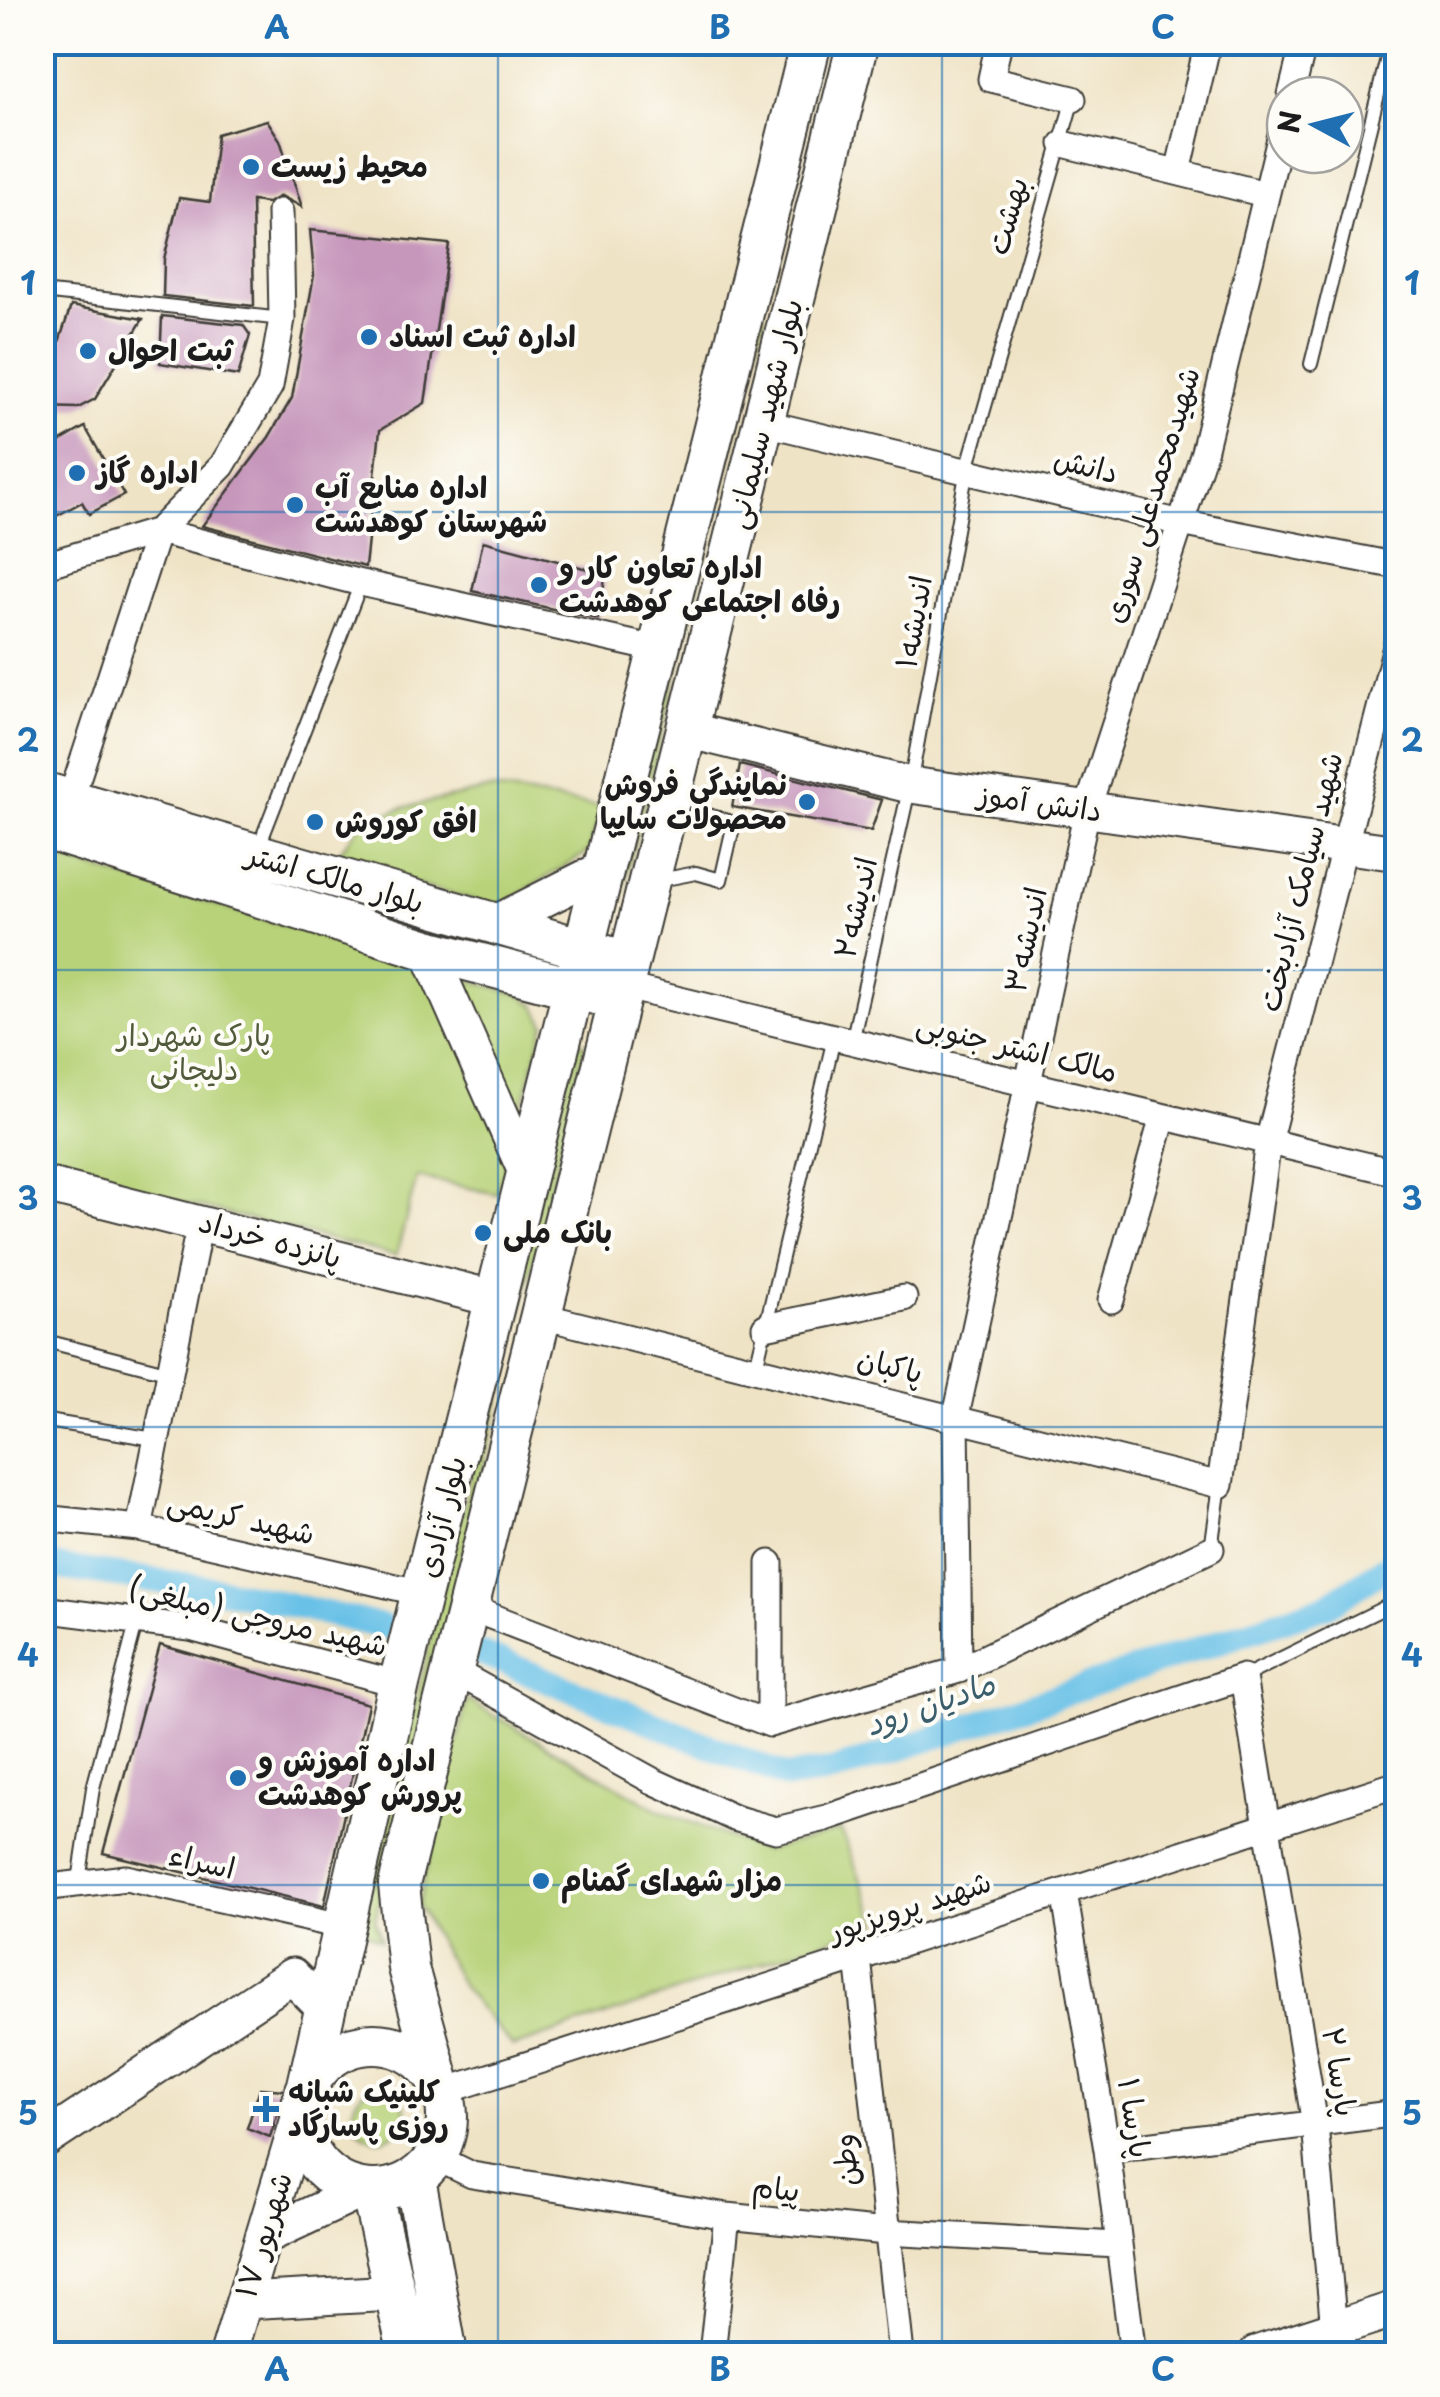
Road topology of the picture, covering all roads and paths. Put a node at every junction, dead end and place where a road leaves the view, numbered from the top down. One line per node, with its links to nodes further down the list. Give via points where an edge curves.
1 (811, 42): 14 (main road, بلوار شهید سلیمانی)
2 (858, 42): 16 (main road, بلوار شهید سلیمانی)
3 (999, 42): 8 (street, بهشت, via 990,79)
4 (1208, 42): 10 (street)
5 (1304, 42): 7 (street)
6 (1391, 42): 18 (lane)
7 (1296, 75)
8 (1073, 99): 9 (lane, بهشت)
9 (1063, 144): 10 (street); 20 (lane, بهشت)
10 (1178, 172): 12 (street)
11 (1270, 175): 12 (street, شهیدمحمدعلی سوری)
12 (1265, 194): 21 (street, شهیدمحمدعلی سوری)
13 (280, 212): 17 (street)
14 (748, 284): 16 (main road); 27 (main road, بلوار شهید سلیمانی)
15 (42, 292): 17 (lane)
16 (795, 296): 19 (main road, بلوار شهید سلیمانی)
17 (282, 319): 22 (street, via 270,386 250,422 222,466)
18 (1311, 364)
19 (760, 422): 20 (street, دانش); 28 (main road, بلوار شهید سلیمانی)
20 (967, 469): 21 (street, دانش); 30 (lane, اندیشه۱)
21 (1181, 523): 24 (street, دانش); 32 (street, شهیدمحمدعلی سوری)
22 (158, 531): 23 (street); 25 (street); 31 (street)
23 (42, 566)
24 (1398, 566)
25 (361, 583): 27 (street); 36 (lane)
26 (1398, 639): 33 (street, شهید سیامک آزادبخت)
27 (656, 649): 35 (main road, بلوار شهید سلیمانی)
28 (686, 730): 29 (main road, بلوار شهید سلیمانی); 30 (main road, دانش آموز)
29 (673, 782): 37 (main road, بلوار شهید سلیمانی); 37 (lane, via 705,814 734,823 721,880 696,873)
30 (910, 785): 32 (main road, دانش آموز); 42 (lane, اندیشه۲)
31 (52, 807): 36 (main road, بلوار مالک اشتر)
32 (1087, 810): 33 (main road, دانش آموز); 43 (street, اندیشه۳)
33 (1344, 848): 34 (main road, دانش آموز); 45 (street, شهید سیامک آزادبخت)
34 (1398, 853)
35 (601, 870): 38 (main road); 40 (main road, بلوار شهید سلیمانی)
36 (276, 874): 38 (main road, بلوار مالک اشتر); 39 (main road, بلوار مالک اشتر)
37 (648, 883): 41 (main road, بلوار شهید سلیمانی)
38 (494, 924): 40 (main road, بلوار مالک اشتر)
39 (428, 950): 40 (main road, بلوار مالک اشتر); 46 (main road)
40 (579, 969): 41 (main road, بلوار مالک اشتر); 46 (main road, بلوار آزادی)
41 (623, 983): 42 (street, مالک اشتر جنوبی); 53 (main road, بلوار آزادی)
42 (843, 1040): 43 (street, مالک اشتر جنوبی); 54 (lane, اندیشه۲)
43 (1028, 1084): 44 (street, مالک اشتر جنوبی); 58 (street, اندیشه۳)
44 (1163, 1117): 45 (street, مالک اشتر جنوبی); 52 (street)
45 (1268, 1142): 47 (street, مالک اشتر جنوبی); 61 (street, شهید سیامک آزادبخت)
46 (526, 1172): 51 (main road, بلوار آزادی)
47 (1398, 1173)
48 (42, 1184): 49 (main road, پانزده خرداد)
49 (200, 1222): 51 (main road, پانزده خرداد); 57 (street)
50 (904, 1298): 54 (street)
51 (496, 1299): 66 (main road, بلوار آزادی)
52 (1112, 1300)
53 (542, 1316): 56 (street, پاکبان); 69 (main road, بلوار آزادی)
54 (765, 1327): 56 (lane, اندیشه۲)
55 (42, 1340): 57 (lane)
56 (756, 1367): 58 (street, پاکبان)
57 (170, 1373): 60 (street)
58 (956, 1416): 61 (street, پاکبان); 72 (street, اندیشه۳)
59 (42, 1420): 60 (lane)
60 (154, 1440): 63 (street)
61 (1220, 1486): 64 (lane)
62 (42, 1518): 63 (street, شهید کریمی)
63 (139, 1528): 66 (street, شهید کریمی)
64 (1210, 1549): 72 (street)
65 (770, 1563): 75 (street)
66 (422, 1593): 74 (main road, بلوار آزادی)
67 (1398, 1601): 73 (lane)
68 (42, 1608): 70 (street, شهید مروجی (مبلغی))
69 (470, 1608): 71 (main road, بلوار آزادی); 75 (street)
70 (137, 1618): 74 (street, شهید مروجی (مبلغی)); 78 (lane, via 93,1788)
71 (452, 1670): 73 (street, via 653,1781 776,1830); 83 (main road, بلوار آزادی, via 397,1897)
72 (959, 1670): 75 (street)
73 (1243, 1677): 77 (street, پارسا ۲)
74 (399, 1684): 81 (main road, بلوار آزادی)
75 (770, 1724)
76 (1398, 1784): 77 (street, شهید پرویزپور)
77 (1267, 1826): 80 (street, شهید پرویزپور); 88 (street, پارسا ۲)
78 (79, 1880): 79 (street, اسراء); 81 (street, اسراء, via 126,1878)
79 (42, 1888)
80 (1064, 1892): 82 (street, شهید پرویزپور); 90 (street, پارسا ۱)
81 (346, 1927): 83 (main road); 84 (main road, بلوار آزادی)
82 (858, 1958): 85 (street, شهید پرویزپور); 94 (street, وطن)
83 (408, 1968): 85 (main road, بلوار آزادی)
84 (323, 2008): 86 (main road, بلوار آزادی); 89 (main road, via 292,1976)
85 (441, 2088): 86 (main road, via 407,2051 362,2044 321,2066); 91 (main road, via 448,2120)
86 (304, 2100): 92 (main road, via 311,2156 324,2172); 95 (main road, ۱۷ شهریور)
87 (1398, 2113): 88 (street)
88 (1315, 2125): 90 (street); 100 (street, پارسا ۲)
89 (42, 2142)
90 (1107, 2150): 96 (street, پارسا ۱)
91 (425, 2168): 92 (main road, via 398,2187); 93 (street, پیام); 103 (main road)
92 (367, 2190): 95 (main road); 97 (main road)
93 (726, 2216): 94 (street, پیام); 104 (street)
94 (886, 2232): 96 (street, پیام); 105 (street, وطن)
95 (263, 2237): 98 (main road, ۱۷ شهریور)
96 (1117, 2246): 106 (street, پارسا ۱)
97 (394, 2293): 98 (main road); 102 (main road)
98 (244, 2301): 101 (main road, ۱۷ شهریور)
99 (1398, 2308): 100 (main road)
100 (1337, 2342): 107 (main road)
101 (228, 2354)
102 (409, 2354)
103 (446, 2354)
104 (712, 2354)
105 (901, 2354)
106 (1134, 2354)
107 (1256, 2354)

